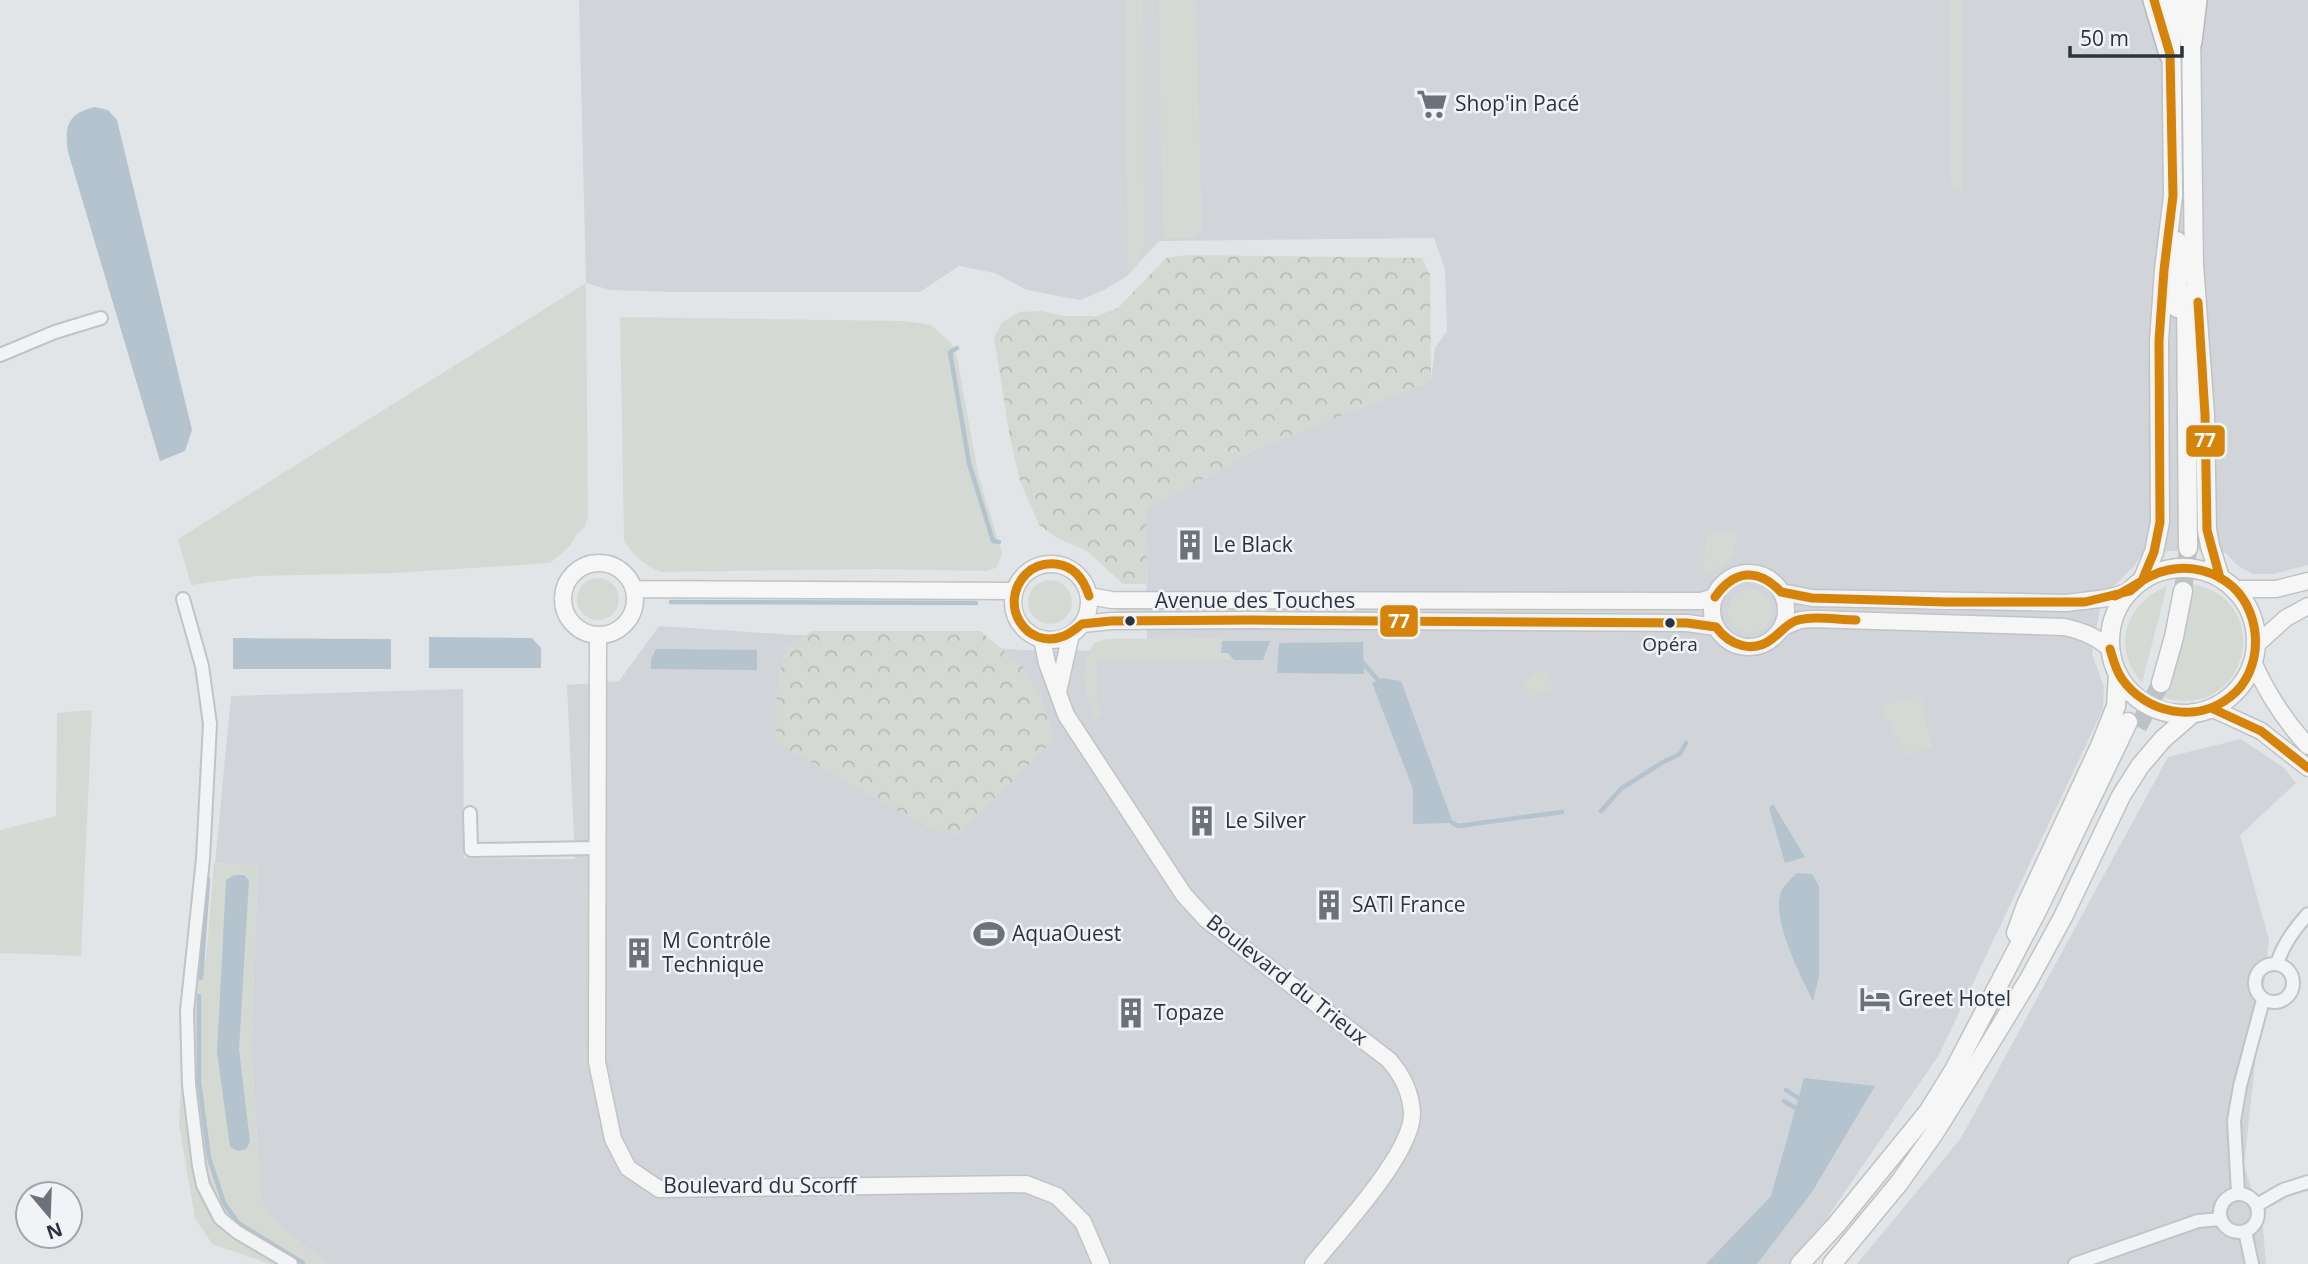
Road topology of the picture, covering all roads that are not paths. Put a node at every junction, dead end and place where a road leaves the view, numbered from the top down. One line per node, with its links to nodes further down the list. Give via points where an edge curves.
1 (2154, 0): 7 (highway)
2 (2171, 0): 7 (main road)
3 (2185, 0): 8 (main road, via 2182,549)
4 (2190, 0): 6 (main road)
5 (2196, 0): 6 (highway)
6 (2192, 41): 12 (main road, via 2194,265 2205,415 2207,530)
7 (2170, 54): 8 (main road)
8 (2173, 196): 13 (main road, via 2159,341 2160,522 2154,552)
9 (101, 318): 10 (street)
10 (0, 355)
11 (2308, 581): 12 (street, via 2276,589)
12 (2227, 583): 13 (main road, via 2197,569 2181,568 2164,570); 28 (main road, via 2250,610)
13 (2136, 586): 17 (street, via 2108,598 2066,603 1812,598); 27 (main road, via 2114,618)
14 (634, 589): 15 (street); 25 (street, via 635,606 627,622); 25 (street, via 622,570 611,565 583,566 570,578 564,592 565,611 580,629)
15 (1014, 591): 18 (street, via 1026,573 1039,565 1054,564 1080,576); 26 (street, via 1018,621)
16 (2178, 591): 30 (main road)
17 (1781, 592): 19 (street, via 1770,580 1745,574 1727,581); 23 (street, via 1786,606)
18 (1089, 596): 19 (street, Avenue des Touches, via 1112,600 1587,602); 24 (street, via 1088,611)
19 (1715, 597): 22 (street)
20 (183, 599): 48 (street, via 202,666 210,724 203,859 187,1012 189,1085 199,1166 220,1218)
21 (2308, 606): 28 (street, via 2286,618)
22 (1716, 627): 23 (street, via 1730,642 1747,647 1764,644); 24 (street, Avenue des Touches, via 1250,620 1111,621)
23 (1781, 628): 27 (street, via 1812,619 2064,627 2099,638)
24 (1076, 629): 26 (street, via 1057,639); 31 (street)
25 (598, 635): 37 (street, Boulevard du Scorff)
26 (1042, 639): 31 (street, Boulevard du Trieux)
27 (2110, 649): 29 (main road)
28 (2254, 653): 32 (main road, via 2237,690); 34 (street, via 2271,699)
29 (2118, 674): 33 (main road, via 2131,692 2149,705 2171,713); 40 (main road, via 2116,706 2026,905)
30 (2155, 681)
31 (1058, 694): 50 (street, Boulevard du Trieux, via 1066,715 1184,895 1207,920 1389,1060 1403,1077 1412,1114 1407,1137 1391,1166)
32 (2211, 708): 33 (main road); 35 (street, via 2261,731)
33 (2193, 713): 42 (main road, via 2155,747 2127,786 2028,981)
34 (2308, 746)
35 (2308, 768)
36 (470, 813): 37 (street, via 471,850)
37 (598, 848): 49 (street, Boulevard du Scorff, via 597,1062 613,1139 628,1168 659,1189 1026,1184 1057,1196 1083,1222)
38 (2308, 914): 39 (street, via 2285,943)
39 (2277, 964): 41 (street, via 2268,964 2255,976 2254,985); 41 (street, via 2290,973 2291,991 2284,999)
40 (1994, 993): 42 (main road, via 2133,724); 51 (main road, via 1928,1112)
41 (2263, 1000): 44 (street, via 2234,1121)
42 (1995, 1033): 52 (main road, via 1936,1132)
43 (2308, 1182): 45 (street)
44 (2238, 1193): 45 (street); 46 (street, via 2223,1202)
45 (2257, 1205): 47 (street, via 2254,1225)
46 (2221, 1219): 47 (street, via 2226,1227); 53 (street, via 2198,1221)
47 (2245, 1231): 54 (street)
48 (292, 1264)
49 (1101, 1264)
50 (1313, 1264)
51 (1800, 1264)
52 (1832, 1264)
53 (2075, 1264)
54 (2252, 1264)

